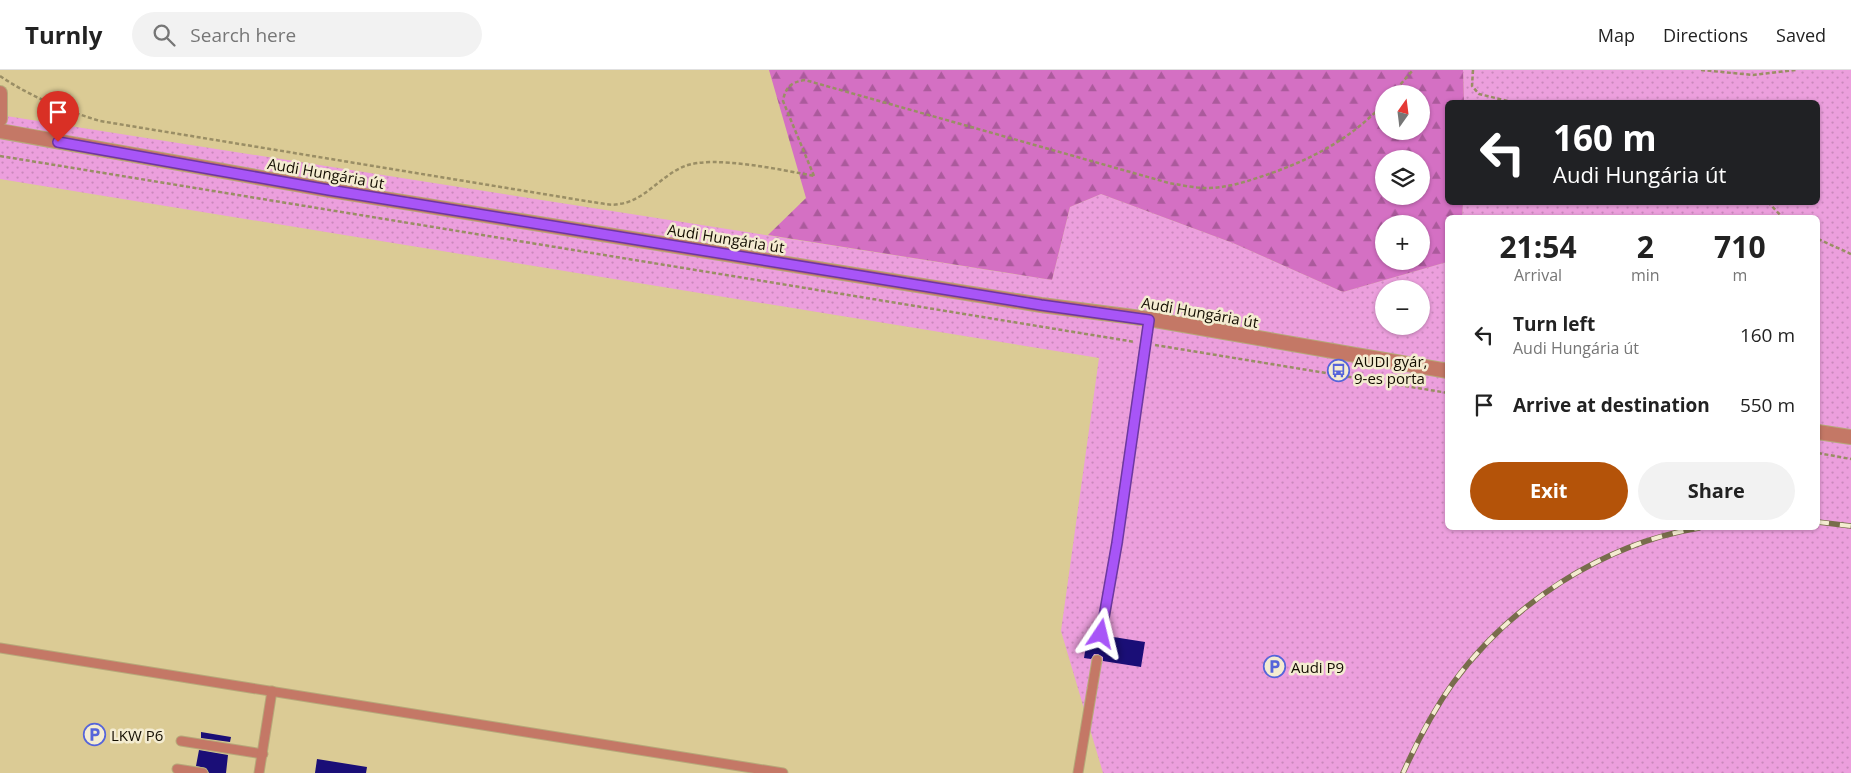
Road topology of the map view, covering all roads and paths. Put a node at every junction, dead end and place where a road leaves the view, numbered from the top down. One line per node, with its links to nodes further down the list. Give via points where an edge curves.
1 (1413, 70): 6 (path)
2 (1473, 70): 8 (path, via 1472,86 1479,94)
3 (1701, 70): 4 (path, via 1753,74)
4 (1796, 70)
5 (0, 76): 9 (path, via 19,89 65,110 100,121 618,205 634,200 684,166 700,162 786,170 814,176 782,101 784,93 796,81 805,80 1187,187 1234,185 1280,171 1334,145)
6 (1400, 85)
7 (0, 93): 10 (street)
8 (1504, 100)
9 (1375, 112)
10 (0, 119)
11 (0, 131): 17 (street, Audi Hungária út, via 348,193)
12 (0, 156): 18 (path)
13 (1771, 205): 14 (path)
14 (1781, 215)
15 (1820, 240): 16 (path)
16 (1851, 254)
17 (1149, 320): 18 (lane); 19 (street, Audi Hungária út)
18 (1145, 344): 20 (path); 25 (lane)
19 (1445, 370)
20 (1445, 393)
21 (1820, 432): 22 (street)
22 (1851, 437)
23 (1820, 453): 24 (path)
24 (1851, 459)
25 (1101, 634)
26 (0, 648): 28 (lane)
27 (1097, 660): 35 (lane)
28 (272, 691): 30 (lane); 34 (lane)
29 (181, 741): 30 (lane)
30 (263, 754): 33 (lane)
31 (177, 769): 32 (lane)
32 (202, 773)
33 (259, 773)
34 (783, 773)
35 (1078, 773)

